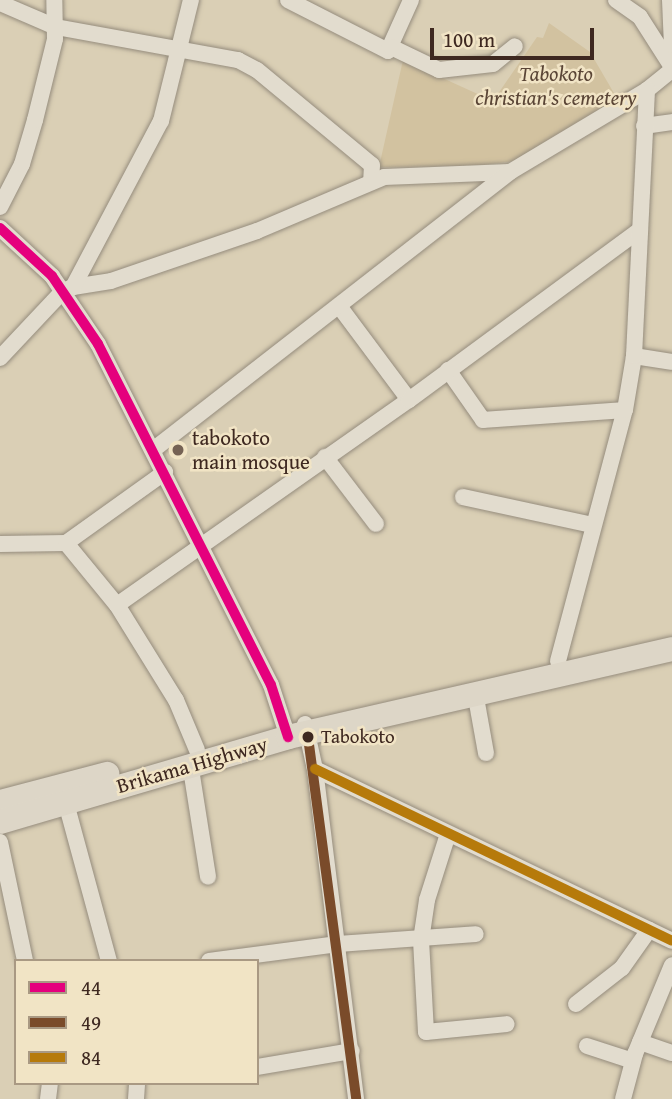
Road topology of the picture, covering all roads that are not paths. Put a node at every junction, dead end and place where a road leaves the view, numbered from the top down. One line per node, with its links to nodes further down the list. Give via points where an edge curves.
1 (54, 0): 8 (street)
2 (191, 0): 12 (street)
3 (288, 0): 11 (street, via 388,51)
4 (411, 0): 11 (street)
5 (616, 0): 13 (street, via 640,17)
6 (670, 0): 9 (street)
7 (0, 4): 8 (street)
8 (56, 27): 12 (street); 19 (street, via 22,164)
9 (672, 45)
10 (515, 46): 11 (street, via 494,64 439,70)
11 (391, 47)
12 (177, 51): 18 (street, via 233,58 257,70); 22 (street, via 161,121)
13 (672, 69): 14 (street)
14 (647, 90): 16 (street); 17 (street)
15 (672, 122): 16 (street)
16 (644, 126): 20 (street)
17 (510, 172): 18 (street); 23 (street)
18 (371, 174): 22 (street, via 257,231 111,281)
19 (0, 207)
20 (637, 232): 24 (street); 27 (street)
21 (2, 233): 22 (street)
22 (68, 289): 25 (street); 30 (street)
23 (338, 306): 28 (street); 30 (street)
24 (634, 356): 26 (street); 29 (street)
25 (0, 358)
26 (672, 362)
27 (448, 370): 28 (street); 29 (street, via 483,420)
28 (410, 400): 31 (street)
29 (625, 410): 35 (street)
30 (153, 450): 32 (street)
31 (325, 457): 34 (street); 38 (street)
32 (165, 472): 36 (street); 38 (street)
33 (463, 497): 35 (street)
34 (376, 524)
35 (592, 525): 42 (street)
36 (65, 543): 37 (street); 39 (street)
37 (0, 544)
38 (203, 545): 39 (street); 44 (street)
39 (117, 605): 46 (street, via 176,700)
40 (672, 637): 42 (highway, Brikama Highway)
41 (672, 649): 43 (highway, Brikama Highway)
42 (558, 661): 44 (highway, Brikama Highway)
43 (475, 692): 44 (highway, Brikama Highway); 45 (street)
44 (297, 729): 46 (highway, Brikama Highway); 47 (street)
45 (486, 753)
46 (194, 757): 48 (highway, Brikama Highway); 49 (highway, Brikama Highway); 53 (street)
47 (315, 769): 51 (street); 58 (street)
48 (0, 802)
49 (66, 803): 50 (highway, Brikama Highway); 60 (street)
50 (0, 822)
51 (448, 834): 54 (street); 56 (street, via 427,900)
52 (0, 842): 59 (street)
53 (208, 877)
54 (649, 930): 57 (street); 63 (street, via 622,968)
55 (476, 934): 56 (street)
56 (422, 940): 58 (street); 64 (street, via 426,1032)
57 (672, 942)
58 (338, 944): 61 (street); 67 (street)
59 (25, 959)
60 (108, 959)
61 (224, 959)
62 (672, 965): 65 (street)
63 (576, 1004)
64 (507, 1024)
65 (640, 1042): 68 (street); 69 (street)
66 (587, 1046): 69 (street)
67 (352, 1051): 70 (street); 71 (street)
68 (672, 1053)
69 (633, 1061): 72 (street)
70 (259, 1067)
71 (356, 1099)
72 (623, 1099)

